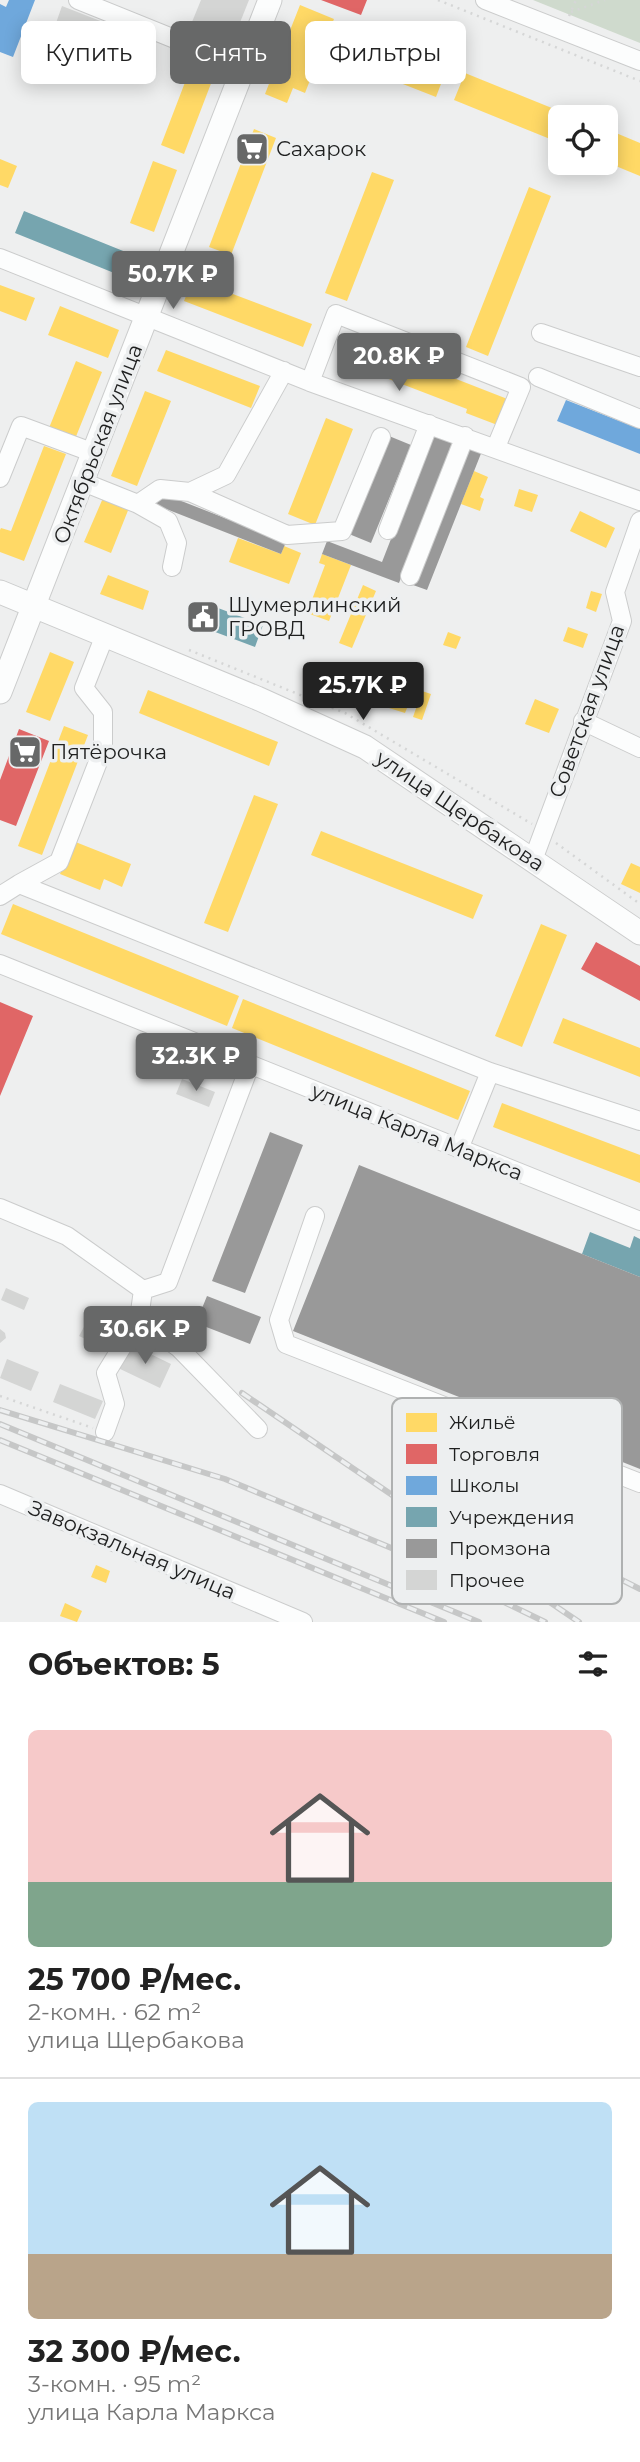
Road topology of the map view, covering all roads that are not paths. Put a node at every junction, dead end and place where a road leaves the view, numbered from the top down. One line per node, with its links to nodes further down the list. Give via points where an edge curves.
1 (78, 0): 5 (street)
2 (270, 0): 4 (main road, Октябрьская улица)
3 (485, 0): 6 (street)
4 (262, 21)
5 (170, 37)
6 (640, 61)
7 (237, 84): 9 (main road, Октябрьская улица)
8 (0, 258): 9 (street)
9 (147, 316): 12 (street); 20 (main road, Октябрьская улица)
10 (541, 333): 11 (street)
11 (640, 367)
12 (284, 372): 14 (street); 23 (street, via 226,475)
13 (538, 377): 15 (street)
14 (310, 382): 16 (street); 19 (street, via 336,314 522,387)
15 (640, 419)
16 (429, 424): 17 (street); 27 (street)
17 (465, 436): 19 (street); 29 (street)
18 (381, 437): 23 (street, via 342,531 287,535)
19 (496, 447): 24 (street)
20 (94, 453): 21 (street, via 21,426); 22 (main road, Октябрьская улица)
21 (0, 478)
22 (83, 482): 25 (street); 31 (main road, Октябрьская улица)
23 (190, 492): 25 (street, via 160,489)
24 (640, 501)
25 (138, 504): 28 (street, via 168,521 177,543)
26 (640, 521): 34 (street, Советская улица, via 615,592 622,621)
27 (388, 530)
28 (172, 567)
29 (410, 576)
30 (0, 592): 31 (main road, улица Щербакова)
31 (35, 606): 32 (main road, улица Щербакова); 33 (main road, Октябрьская улица)
32 (105, 635): 36 (main road, улица Щербакова, via 365,747); 37 (street, via 84,688 103,712 103,749 59,862)
33 (0, 692)
34 (583, 722): 35 (street); 36 (street, Советская улица)
35 (640, 748)
36 (533, 860): 39 (main road, улица Щербакова)
37 (19, 884): 38 (street); 42 (street)
38 (0, 896)
39 (640, 933)
40 (0, 964): 41 (street, улица Карла Маркса)
41 (250, 1065): 44 (street, улица Карла Маркса); 48 (street, via 168,1282)
42 (489, 1072): 43 (street); 44 (street)
43 (640, 1121)
44 (459, 1149): 47 (street, улица Карла Маркса)
45 (0, 1208): 48 (street, via 66,1236)
46 (315, 1216): 50 (street, via 279,1320 286,1344)
47 (640, 1221)
48 (143, 1290): 49 (street)
49 (139, 1319): 51 (street, via 179,1348); 52 (street, via 106,1373 116,1404)
50 (424, 1398)
51 (258, 1429)
52 (105, 1432)
53 (622, 1476): 54 (street)
54 (640, 1483)
55 (0, 1494): 56 (street, Завокзальная улица)
56 (303, 1622)

